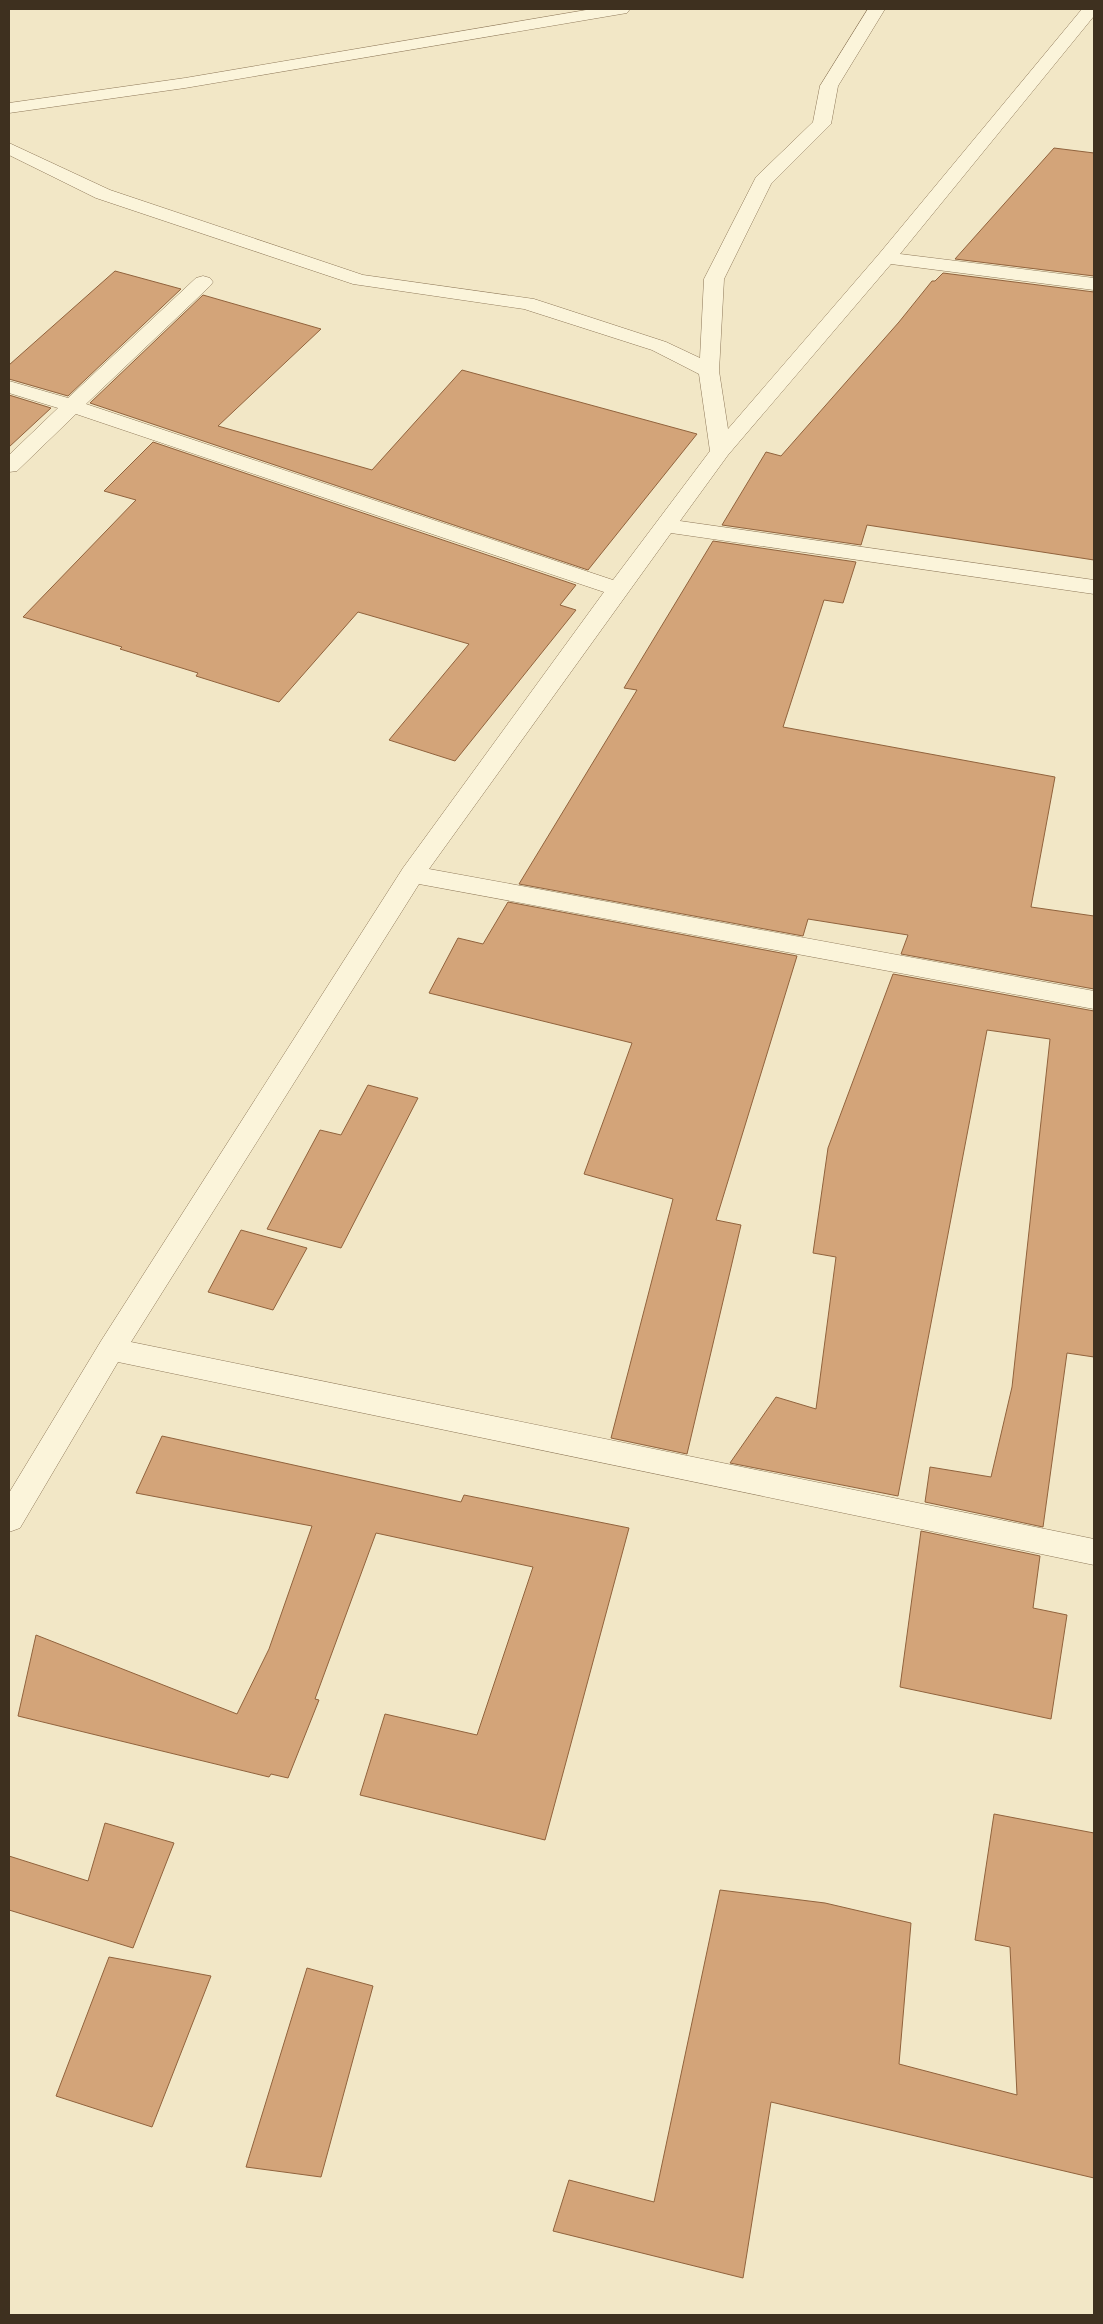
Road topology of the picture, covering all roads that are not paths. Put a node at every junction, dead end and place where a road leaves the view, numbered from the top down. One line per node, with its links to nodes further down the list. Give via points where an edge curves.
1 (621, 9): 4 (street, via 185,83)
2 (876, 9): 9 (street, via 829,86 822,124 763,181 714,280)
3 (1091, 9): 6 (street)
4 (9, 108)
5 (9, 148): 9 (street, via 103,194 351,277 527,303 659,346)
6 (886, 258): 8 (street); 12 (street)
7 (203, 282): 11 (street)
8 (1094, 284)
9 (709, 371): 12 (street)
10 (9, 387): 11 (street)
11 (72, 406): 13 (street); 16 (street)
12 (721, 450): 14 (street)
13 (9, 466)
14 (666, 526): 15 (street); 16 (street)
15 (1094, 587)
16 (618, 589): 17 (street)
17 (412, 874): 18 (street); 19 (street)
18 (1094, 1000)
19 (111, 1349): 20 (street); 21 (street)
20 (9, 1519)
21 (1094, 1552)

